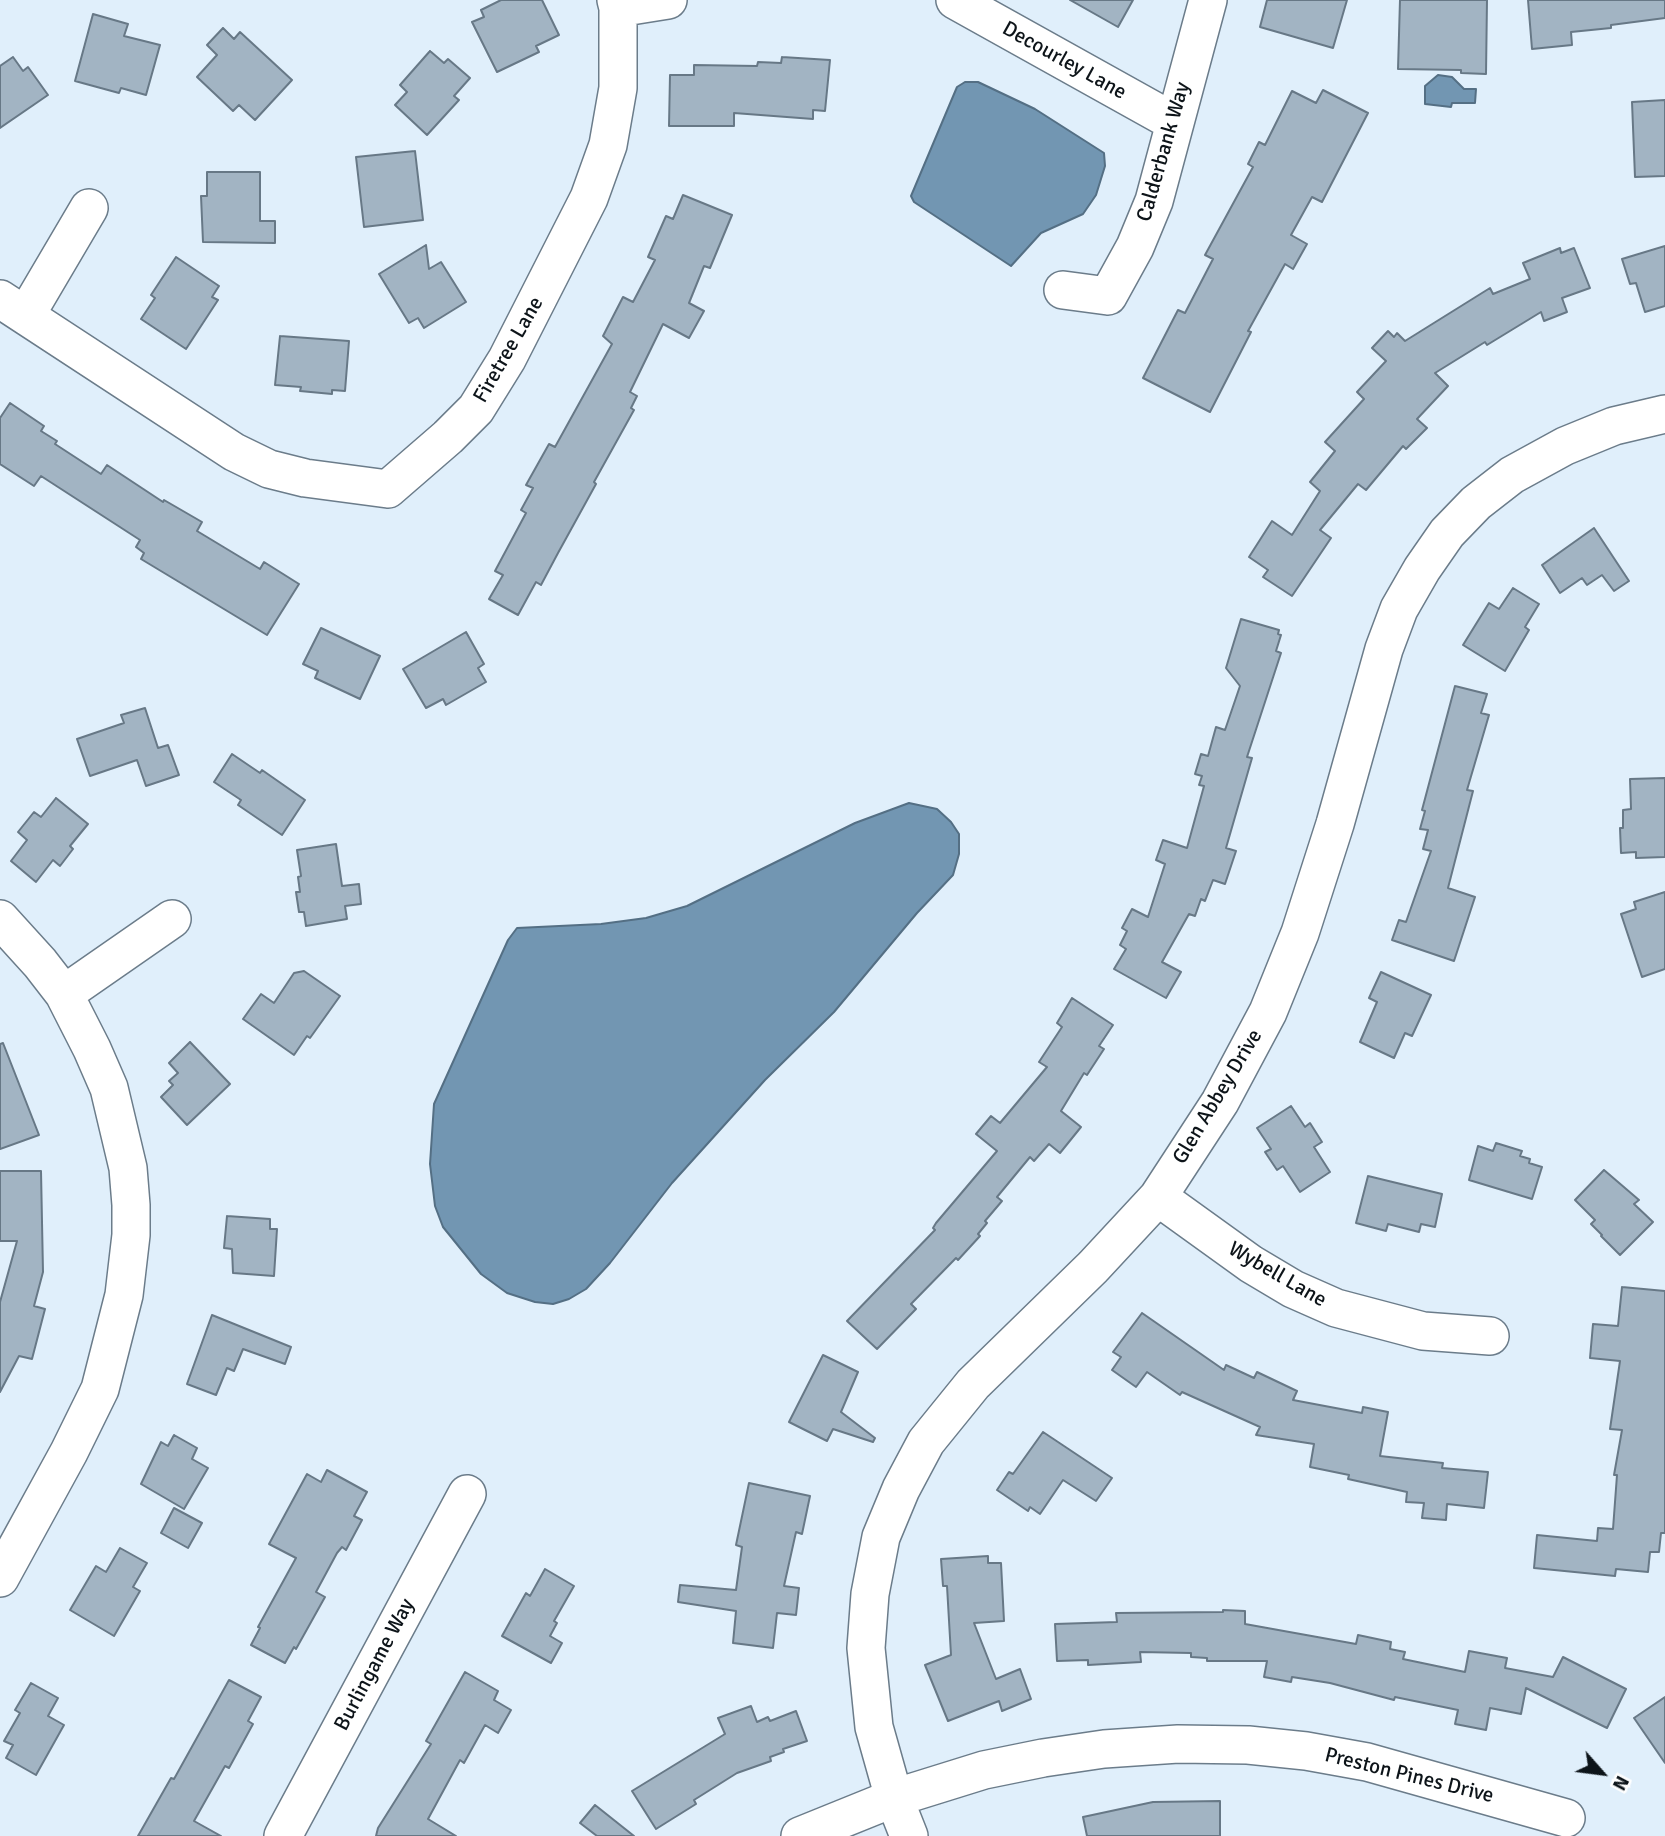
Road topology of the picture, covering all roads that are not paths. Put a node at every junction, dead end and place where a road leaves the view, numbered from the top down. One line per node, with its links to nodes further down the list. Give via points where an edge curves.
1 (668, 0): 4 (street)
2 (955, 0): 5 (street, Decourley Lane)
3 (1208, 0): 5 (street, Calderbank Way)
4 (617, 4): 8 (street, Firetree Lane, via 618,89 608,145 589,198 507,359 476,409 388,489 305,478 246,458)
5 (1174, 122): 7 (street, Calderbank Way, via 1154,201 1108,296)
6 (89, 208): 8 (street)
7 (1063, 290)
8 (13, 307)
9 (1665, 414): 13 (street, Glen Abbey Drive, via 1614,426 1511,475 1447,533 1422,569 1399,609 1384,649 1318,881 1268,1012 1220,1102)
10 (0, 919): 12 (street)
11 (172, 919): 12 (street)
12 (64, 994): 16 (street, via 109,1088 128,1167 131,1235 124,1295 100,1389)
13 (1158, 1197): 14 (street, Wybell Lane, via 1251,1264 1336,1308 1423,1331); 17 (street, Glen Abbey Drive, via 973,1384 926,1442 901,1489 881,1537 866,1648 874,1727)
14 (1490, 1336)
15 (467, 1494): 19 (street, Burlingame Way)
16 (0, 1578)
17 (894, 1798): 18 (street, Preston Pines Drive, via 984,1770 1043,1758 1178,1744 1248,1745 1367,1762); 20 (street, Preston Pines Drive); 21 (street, Glen Abbey Drive)
18 (1566, 1818)
19 (283, 1836)
20 (800, 1836)
21 (909, 1836)

